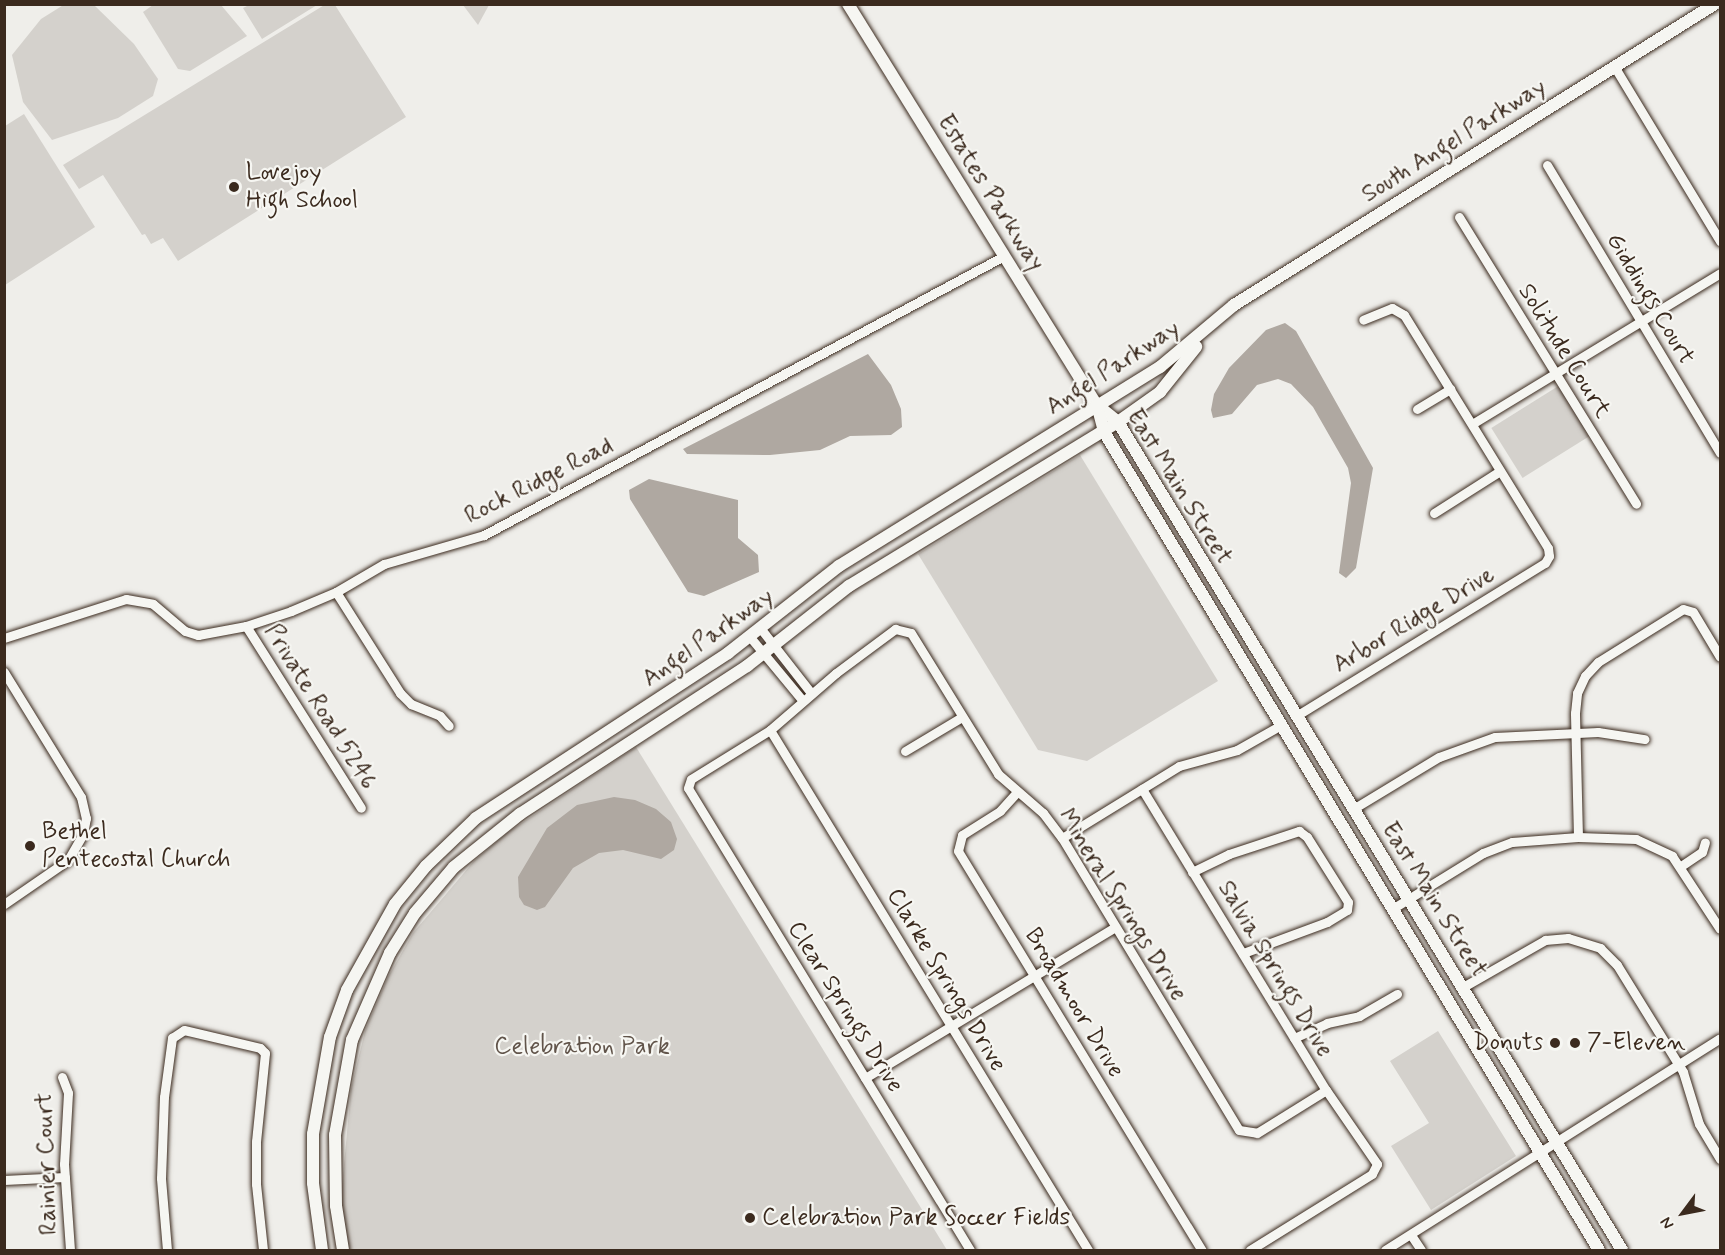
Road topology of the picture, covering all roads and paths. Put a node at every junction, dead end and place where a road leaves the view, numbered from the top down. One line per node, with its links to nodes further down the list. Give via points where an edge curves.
1 (848, 4): 7 (main road, Estates Parkway)
2 (1715, 4): 3 (main road, South Angel Parkway)
3 (1614, 66): 6 (street); 9 (main road, South Angel Parkway, via 1275,277)
4 (1547, 165): 11 (street, Giddings Court)
5 (1459, 218): 12 (street, Solitude Court)
6 (1720, 241)
7 (1005, 256): 14 (main road, Estates Parkway); 25 (street, Rock Ridge Road, via 484,535 384,564)
8 (1720, 273): 11 (street)
9 (1219, 318): 14 (main road, Angel Parkway, via 1181,352); 16 (main road, Angel Parkway, via 1160,392)
10 (1363, 320): 13 (street, via 1392,308 1404,315)
11 (1641, 322): 12 (street); 19 (street, Giddings Court)
12 (1555, 374): 17 (street); 21 (street, Solitude Court)
13 (1450, 389): 15 (street); 17 (street)
14 (1097, 405): 16 (main road, East Main Street); 18 (main road, East Main Street); 27 (main road, Angel Parkway, via 839,566)
15 (1417, 409)
16 (1118, 422): 18 (main road, Angel Parkway); 24 (main road, East Main Street)
17 (1472, 424): 20 (street)
18 (1104, 432): 23 (main road, East Main Street); 29 (main road, Angel Parkway, via 849,586)
19 (1720, 453)
20 (1500, 471): 22 (street); 35 (street, Arbor Ridge Drive, via 1548,548 1545,563)
21 (1636, 504)
22 (1434, 513)
23 (1155, 516): 24 (main road, via 1196,567); 37 (main road, East Main Street)
24 (1207, 568): 35 (main road, East Main Street)
25 (336, 592): 26 (street, Rock Ridge Road); 38 (street, via 400,693 411,704 441,716)
26 (246, 626): 28 (street, Rock Ridge Road, via 198,635 185,631 153,604 126,600); 45 (street, Private Road 5246)
27 (755, 633): 29 (street); 30 (street); 77 (main road, Angel Parkway, via 483,813 426,866 395,904 347,990 319,1085 313,1184)
28 (4, 638)
29 (774, 645): 30 (main road, Angel Parkway); 33 (street)
30 (763, 653): 34 (street); 78 (main road, Angel Parkway, via 497,830 454,867 415,913 369,995 341,1087 335,1182)
31 (1720, 657): 40 (street, via 1693,612 1687,609 1617,650 1585,676 1576,693)
32 (4, 672): 53 (street, via 81,797 86,818 83,834 68,860)
33 (811, 693): 34 (street); 36 (street, Mineral Springs Drive, via 884,637 904,628 911,633)
34 (802, 701): 39 (street)
35 (1296, 716): 37 (main road); 46 (main road, East Main Street)
36 (962, 717): 42 (street); 44 (street, Mineral Springs Drive, via 990,763)
37 (1281, 725): 43 (street, via 1237,750 1189,762); 54 (main road, East Main Street)
38 (449, 726)
39 (770, 730): 61 (street, Clarke Springs Drive); 66 (street, Clear Springs Drive, via 688,784)
40 (1575, 732): 41 (street, via 1621,733); 46 (street, via 1475,742 1439,757); 47 (street)
41 (1644, 739)
42 (905, 751)
43 (1142, 789): 48 (street); 51 (street, Salvia Springs Drive)
44 (1017, 792): 48 (street, Mineral Springs Drive, via 1043,813); 58 (street, Broadmoor Drive, via 1000,811 962,835 957,846)
45 (361, 808)
46 (1353, 809): 52 (main road, East Main Street)
47 (1578, 837): 50 (street, via 1651,843); 52 (street, via 1499,845)
48 (1062, 838): 55 (street, Mineral Springs Drive)
49 (1705, 842): 50 (street, via 1702,852)
50 (1681, 866): 56 (street)
51 (1192, 872): 57 (street, Salvia Springs Drive); 57 (street, via 1229,854 1299,831 1307,837 1348,902 1347,910 1327,922)
52 (1408, 899): 54 (street); 59 (main road, East Main Street)
53 (4, 904)
54 (1392, 909): 69 (main road, East Main Street)
55 (1114, 927): 58 (street); 67 (street, Mineral Springs Drive, via 1239,1130 1257,1133)
56 (1720, 929)
57 (1243, 953): 62 (street, Salvia Springs Drive)
58 (1034, 976): 61 (street); 81 (street, Broadmoor Drive)
59 (1463, 987): 64 (street, via 1545,940 1584,941 1600,948 1617,965); 68 (main road, East Main Street)
60 (1397, 994): 62 (street, via 1359,1016 1320,1025)
61 (951, 1026): 66 (street); 80 (street, Clarke Springs Drive)
62 (1294, 1038): 67 (street, Salvia Springs Drive)
63 (1720, 1038): 64 (street)
64 (1679, 1064): 68 (street); 70 (street, via 1699,1124)
65 (62, 1077): 71 (street, Rainier Court, via 68,1093)
66 (865, 1078): 79 (street, Clear Springs Drive)
67 (1326, 1089): 82 (street, Salvia Springs Drive, via 1376,1160 1376,1168)
68 (1555, 1141): 69 (street); 86 (main road, East Main Street)
69 (1540, 1152): 73 (street); 85 (main road, East Main Street)
70 (1720, 1159)
71 (65, 1177): 72 (street); 74 (street, Rainier Court)
72 (4, 1180)
73 (1411, 1235): 83 (street); 84 (street)
74 (69, 1251)
75 (167, 1251): 76 (street, via 161,1139 173,1035 183,1030 264,1051 255,1184)
76 (263, 1251)
77 (322, 1251)
78 (343, 1251)
79 (970, 1251)
80 (1088, 1251)
81 (1202, 1251)
82 (1250, 1251)
83 (1386, 1251)
84 (1421, 1251)
85 (1599, 1251)
86 (1622, 1251)

